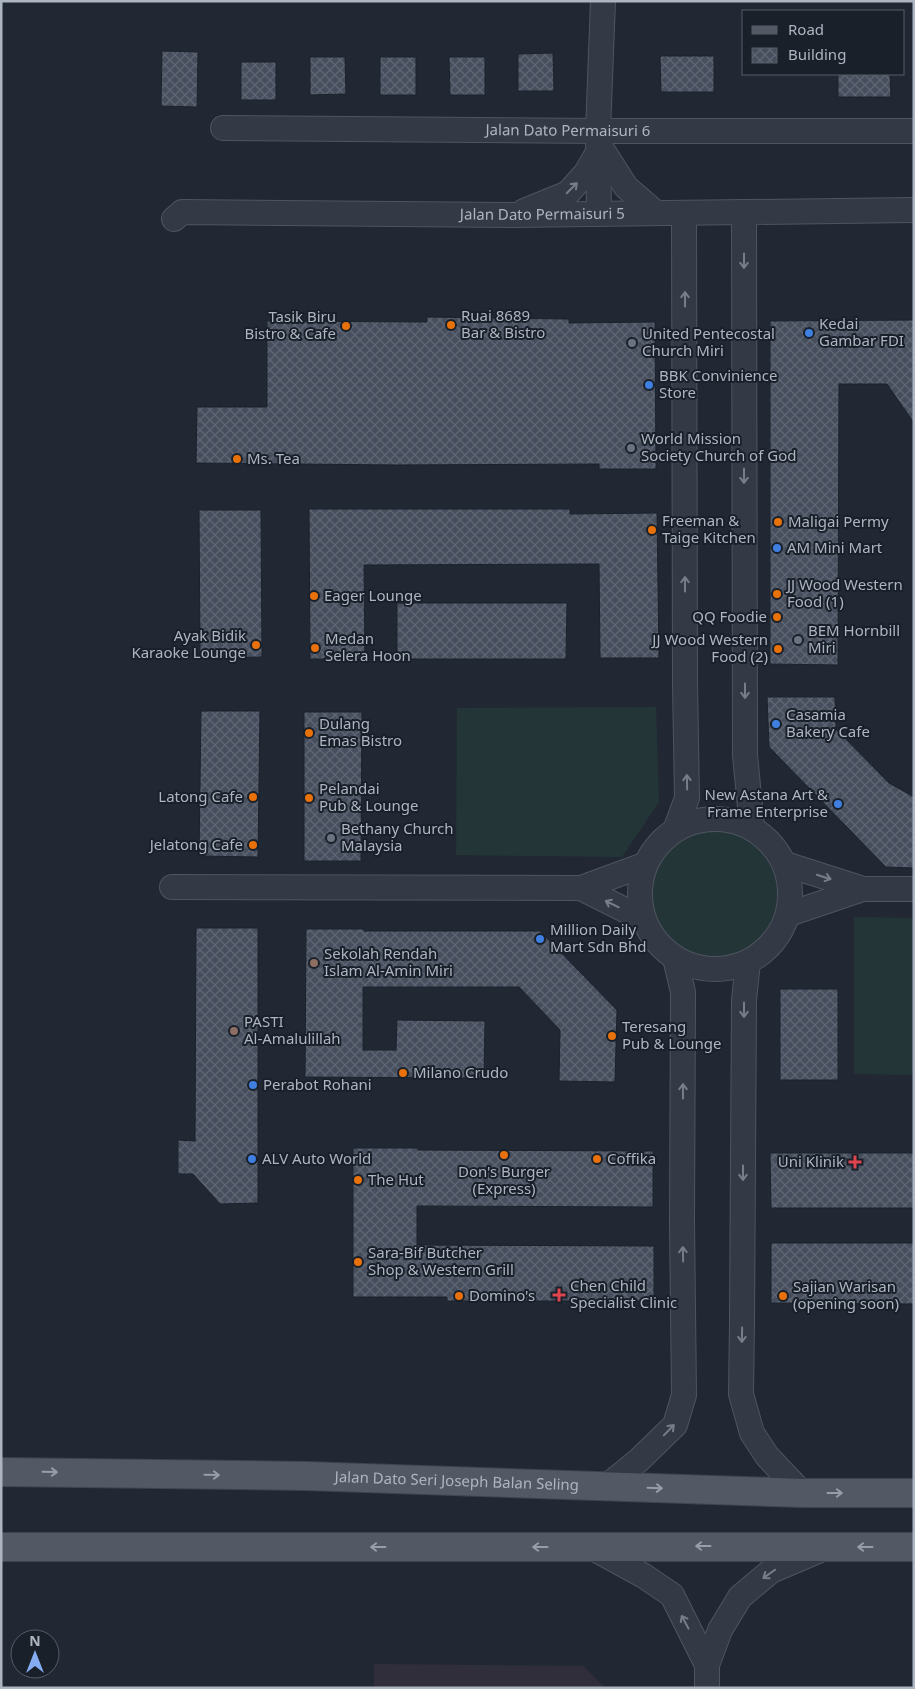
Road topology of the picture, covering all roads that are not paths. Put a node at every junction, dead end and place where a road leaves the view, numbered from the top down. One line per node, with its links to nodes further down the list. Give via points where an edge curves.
1 (603, 1): 4 (street)
2 (223, 128): 4 (street, Jalan Dato Permaisuri 6)
3 (914, 131): 4 (street, Jalan Dato Permaisuri 6)
4 (598, 142): 8 (street); 9 (street, via 626,187); 10 (street, one-way to 4, via 568,193 586,174)
5 (914, 210): 6 (street, Jalan Dato Permaisuri 5)
6 (744, 212): 7 (street, Jalan Dato Permaisuri 5); 12 (street, one-way to 12, via 745,755)
7 (684, 213): 9 (street, Jalan Dato Permaisuri 5); 13 (street, one-way to 7, via 687,798)
8 (598, 214): 9 (street, Jalan Dato Permaisuri 5); 10 (street, Jalan Dato Permaisuri 5)
9 (656, 214)
10 (513, 215): 11 (street, Jalan Dato Permaisuri 5, via 182,212)
11 (174, 219)
12 (752, 827): 13 (street, via 727,819 701,819); 14 (street, via 772,843)
13 (676, 828): 15 (street, via 657,844)
14 (785, 864): 19 (street, one-way to 19); 20 (street, via 791,889)
15 (644, 865): 17 (street); 21 (street, via 639,901)
16 (172, 887): 17 (street)
17 (581, 888): 21 (street, one-way to 17)
18 (914, 889): 19 (street)
19 (863, 890): 20 (street)
20 (789, 914): 23 (street, via 776,939)
21 (643, 919): 22 (street, via 656,941)
22 (675, 958): 23 (street, via 699,968 724,969); 25 (street, one-way to 22, via 675,1425 684,1395 683,992)
23 (748, 962): 26 (street, one-way to 26, via 744,1000 741,1394 752,1433 767,1456)
24 (1, 1472): 25 (main road, Jalan Dato Seri Joseph Balan Seling, one-way to 25, via 306,1476)
25 (607, 1486): 26 (main road, Jalan Dato Seri Joseph Balan Seling, one-way to 26)
26 (802, 1493): 27 (main road, Jalan Dato Seri Joseph Balan Seling, one-way to 27)
27 (914, 1493)
28 (591, 1547): 29 (main road, one-way to 28); 31 (main road, one-way to 31); 32 (street, one-way to 28, via 672,1595)
29 (829, 1547): 30 (main road, one-way to 29); 32 (street, one-way to 32, via 771,1571 740,1597 720,1630)
30 (914, 1547)
31 (1, 1548)
32 (707, 1677)

